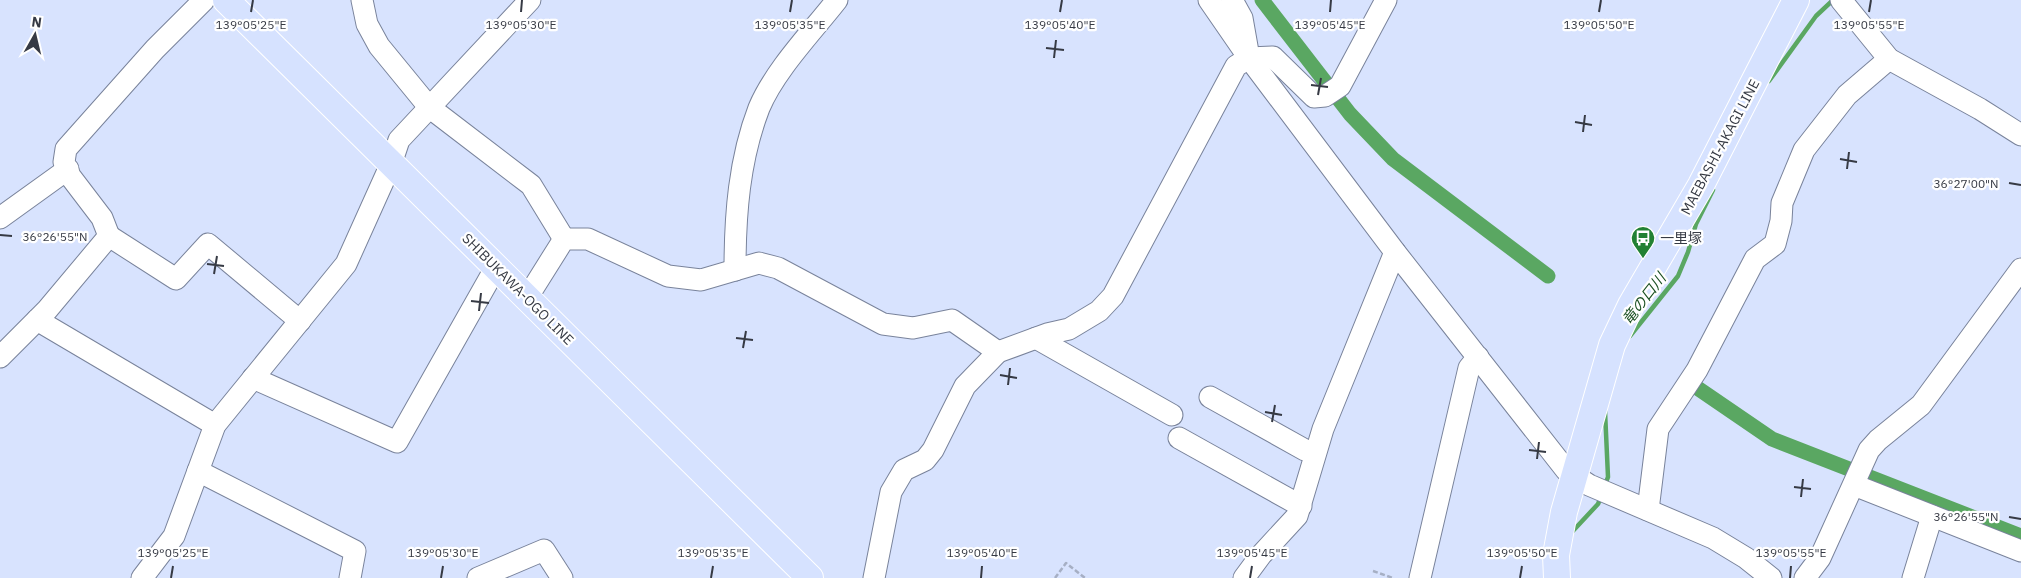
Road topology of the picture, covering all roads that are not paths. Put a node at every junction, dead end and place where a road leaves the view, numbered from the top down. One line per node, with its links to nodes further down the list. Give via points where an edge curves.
1 (204, 0): 16 (street, via 76,136 66,149 64,162)
2 (226, 0): 15 (main road, SHIBUKAWA-OGO LINE)
3 (362, 0): 13 (street, via 367,24 379,46)
4 (530, 0): 13 (street)
5 (837, 0): 23 (street, via 782,69 760,107 742,165)
6 (1209, 0): 11 (street)
7 (1232, 0): 11 (street, via 1242,18)
8 (1386, 0): 11 (street, via 1333,91 1314,97 1273,57)
9 (1796, 0): 38 (main road, MAEBASHI-AKAGI LINE, via 1701,185 1621,325 1605,367)
10 (1841, 0): 12 (street)
11 (1248, 58): 20 (street); 27 (street, via 1236,66 1113,296 1088,319 1069,329)
12 (1890, 59): 14 (street); 41 (street, via 1847,95 1804,150 1782,203 1775,244 1755,259 1697,370 1658,429)
13 (429, 108): 15 (street, via 398,140); 19 (street, via 531,185)
14 (2021, 135)
15 (391, 164): 21 (main road, SHIBUKAWA-OGO LINE); 26 (street, via 346,264)
16 (68, 169): 17 (street); 18 (street, via 102,218)
17 (0, 218)
18 (109, 236): 25 (street); 26 (street, via 176,279 208,244)
19 (564, 239): 23 (street, via 588,239 668,276 701,280); 24 (street)
20 (1395, 252): 30 (street); 36 (street)
21 (496, 267): 24 (main road, SHIBUKAWA-OGO LINE); 31 (street, via 397,442)
22 (2021, 269): 39 (street, via 1921,405 1878,440 1862,462)
23 (735, 270): 28 (street, via 759,263 778,268 883,324 913,328 952,320)
24 (528, 298): 48 (main road, SHIBUKAWA-OGO LINE)
25 (37, 320): 29 (street); 34 (street)
26 (300, 321): 31 (street)
27 (1036, 338): 28 (street); 33 (street)
28 (998, 352): 49 (street, via 965,386 933,450 925,460 904,470 891,492)
29 (0, 357)
30 (1478, 357): 38 (street, via 1520,413); 51 (street, via 1469,368)
31 (253, 378): 34 (street)
32 (1210, 397): 36 (street)
33 (1172, 415)
34 (216, 425): 37 (street)
35 (1179, 438): 40 (street)
36 (1315, 453): 40 (street)
37 (198, 471): 44 (street, via 174,536); 45 (street, via 354,551)
38 (1575, 477): 41 (street); 52 (main road, MAEBASHI-AKAGI LINE, via 1556,555)
39 (1855, 484): 42 (street); 54 (street, via 1820,558)
40 (1301, 506): 50 (street, via 1297,516)
41 (1648, 510): 53 (street, via 1714,538)
42 (1932, 516): 43 (street); 55 (street)
43 (2021, 551)
44 (142, 578)
45 (350, 578)
46 (478, 578): 47 (street, via 544,550)
47 (562, 578)
48 (810, 578)
49 (874, 578)
50 (1244, 578)
51 (1420, 578)
52 (1557, 578)
53 (1771, 578)
54 (1805, 578)
55 (1913, 578)

